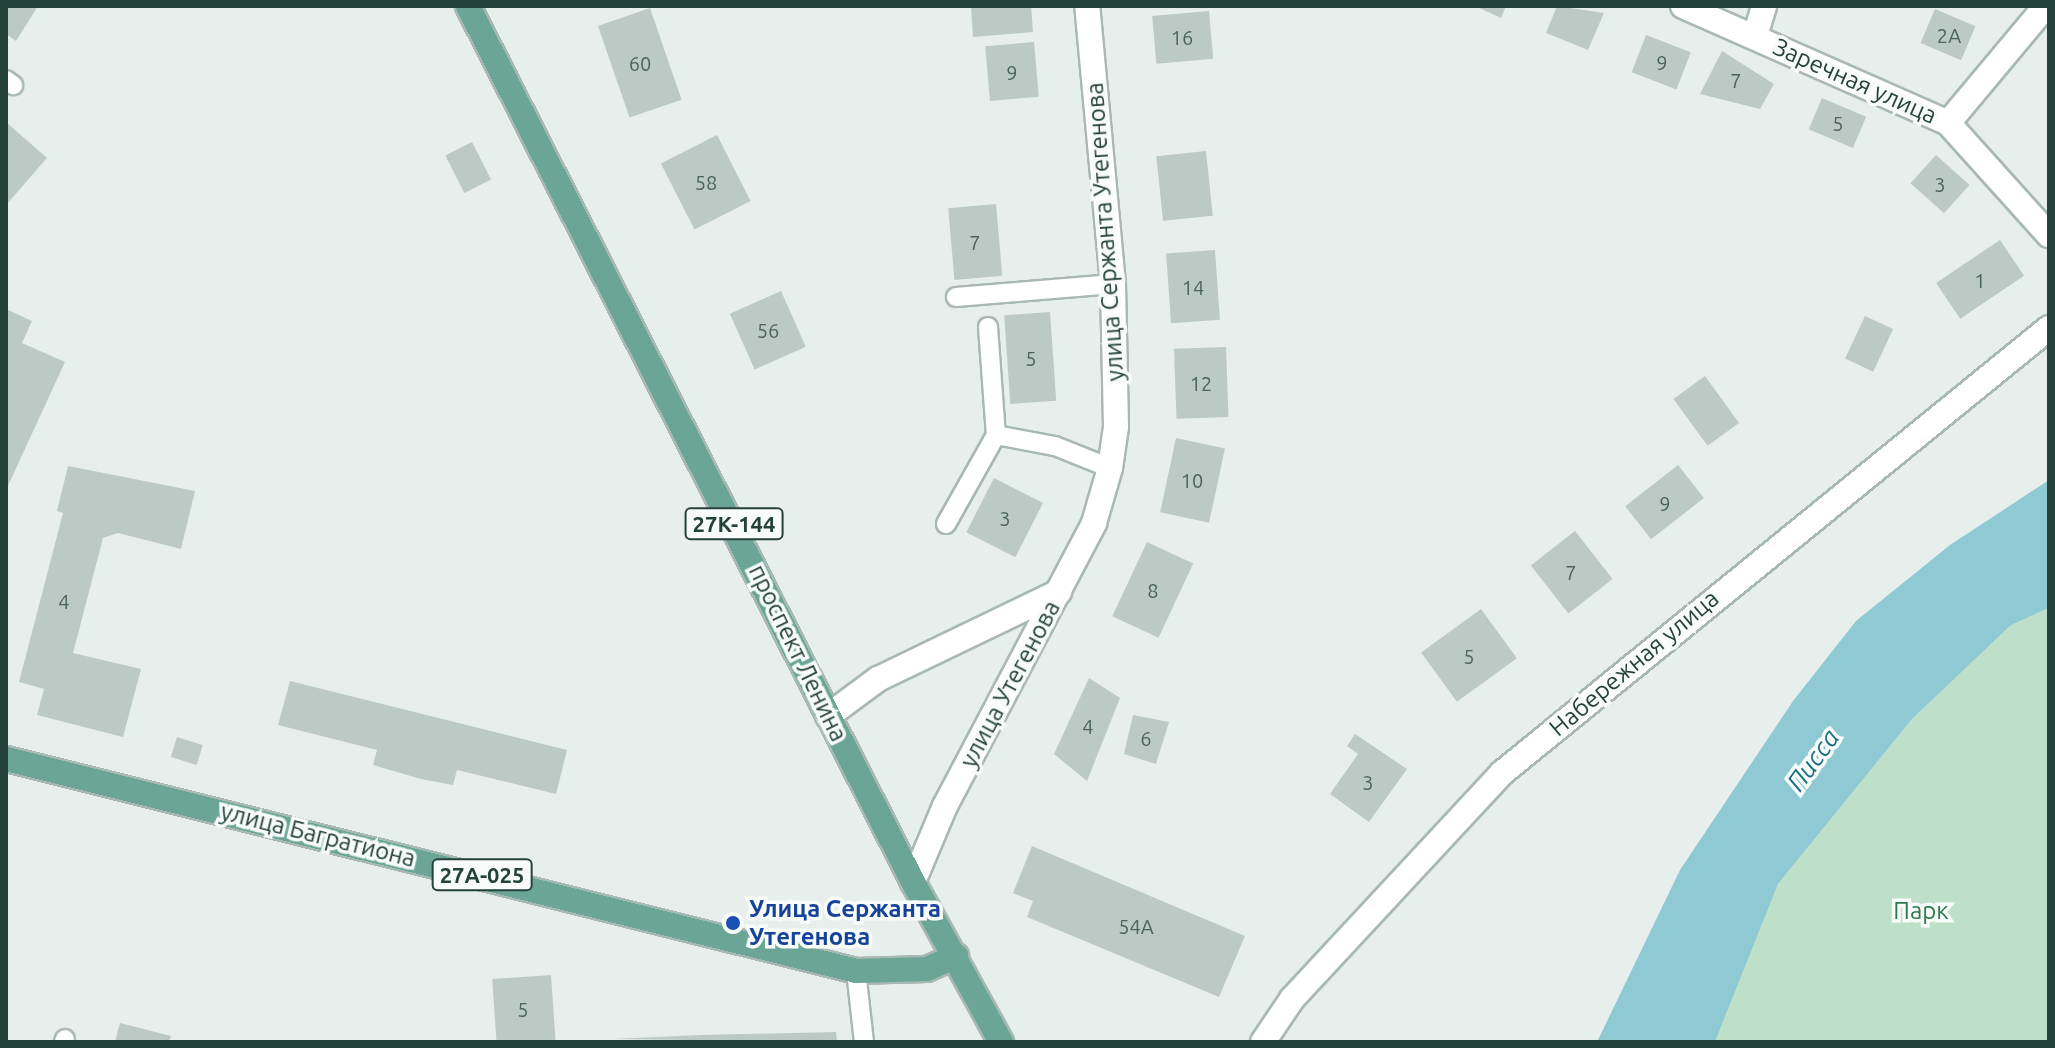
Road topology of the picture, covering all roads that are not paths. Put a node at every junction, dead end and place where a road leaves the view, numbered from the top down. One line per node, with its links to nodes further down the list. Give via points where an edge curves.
1 (468, 6): 17 (main road, проспект Ленина / 27К-144)
2 (1087, 6): 9 (street, улица Сержанта Утегенова)
3 (1683, 6): 6 (street, Заречная улица)
4 (1764, 6): 6 (street, Заречная улица)
5 (2046, 6): 7 (street)
6 (1755, 36): 7 (street, Заречная улица)
7 (1948, 123): 8 (street, Заречная улица)
8 (2049, 235)
9 (1113, 284): 10 (lane); 14 (street, улица Сержанта Утегенова, via 1116,427)
10 (956, 297)
11 (988, 327): 13 (lane)
12 (2049, 328): 24 (street, Набережная улица, via 1502,773 1292,999)
13 (996, 435): 14 (lane, via 1055,446); 15 (lane)
14 (1110, 468): 16 (street, улица Сержанта Утегенова, via 1094,523)
15 (946, 524)
16 (1059, 592): 17 (street, улица Утегенова, via 878,679); 19 (street, улица Утегенова, via 945,806)
17 (828, 716): 19 (main road, проспект Ленина / 27К-144)
18 (6, 759): 21 (main road, улица Багратиона / 27А-025)
19 (913, 882): 20 (main road, проспект Ленина / 27К-144)
20 (956, 956): 21 (main road, улица Багратиона / 27А-025, via 927,969); 23 (main road, проспект Ленина / 27К-144)
21 (856, 971): 22 (lane)
22 (864, 1042)
23 (1001, 1042)
24 (1263, 1042)

